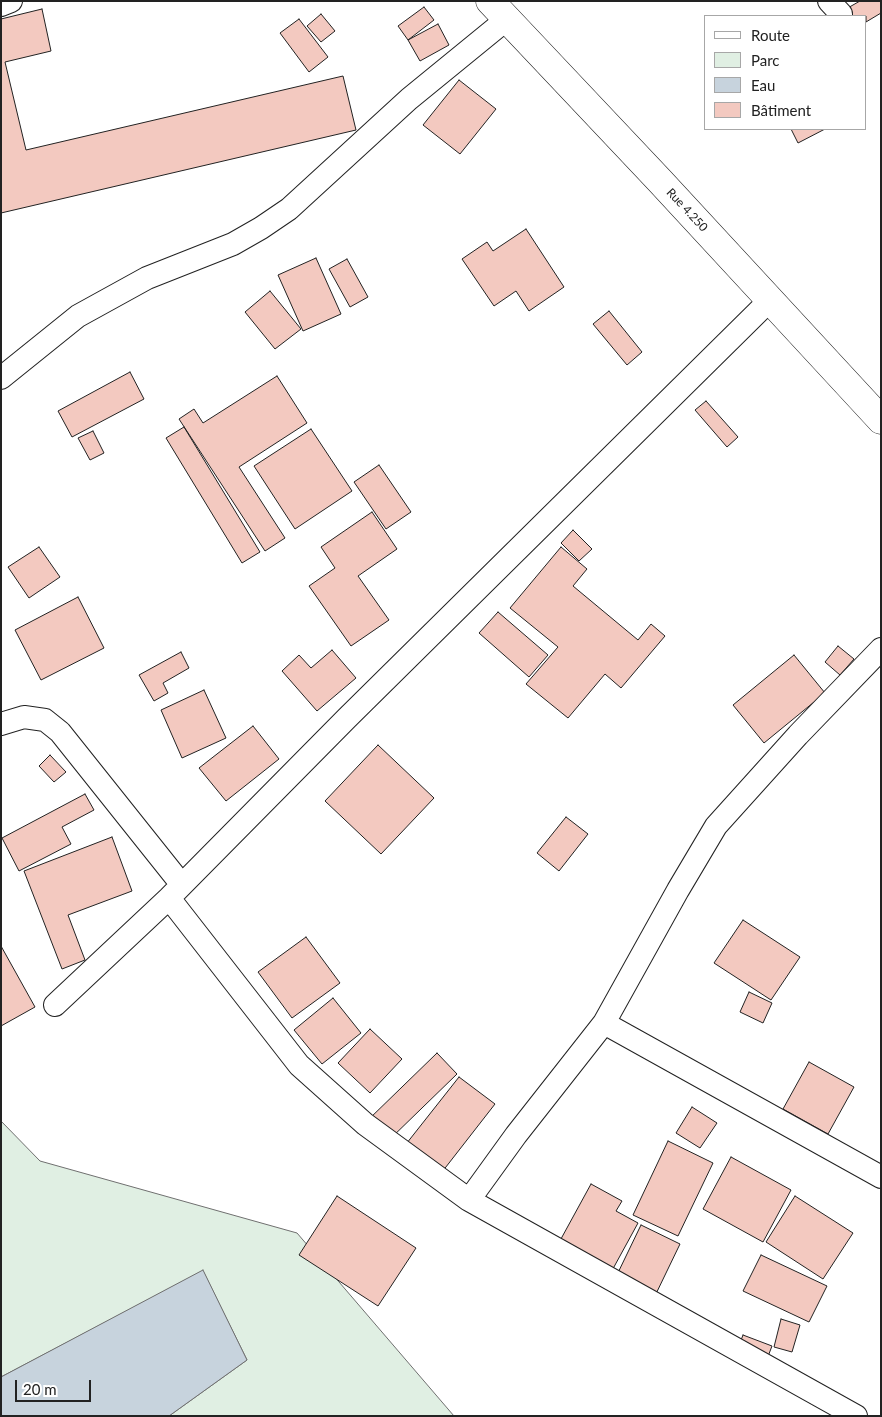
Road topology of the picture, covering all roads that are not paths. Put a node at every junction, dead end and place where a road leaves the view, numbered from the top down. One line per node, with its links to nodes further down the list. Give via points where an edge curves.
1 (11, 1): 2 (street)
2 (1, 5)
3 (499, 10): 4 (main road, Rue 4.250); 5 (street, via 409,99 289,209 233,244 147,278 78,316)
4 (770, 300): 6 (main road, Rue 4.250); 9 (street)
5 (1, 378)
6 (881, 420)
7 (881, 649): 11 (street, via 716,826)
8 (1, 724): 9 (street, via 24,717 45,720 60,732)
9 (175, 892): 10 (street); 13 (street, via 299,1065 365,1124)
10 (55, 1005)
11 (604, 1023): 12 (street); 13 (street)
12 (881, 1177)
13 (469, 1200): 14 (street)
14 (856, 1416)

